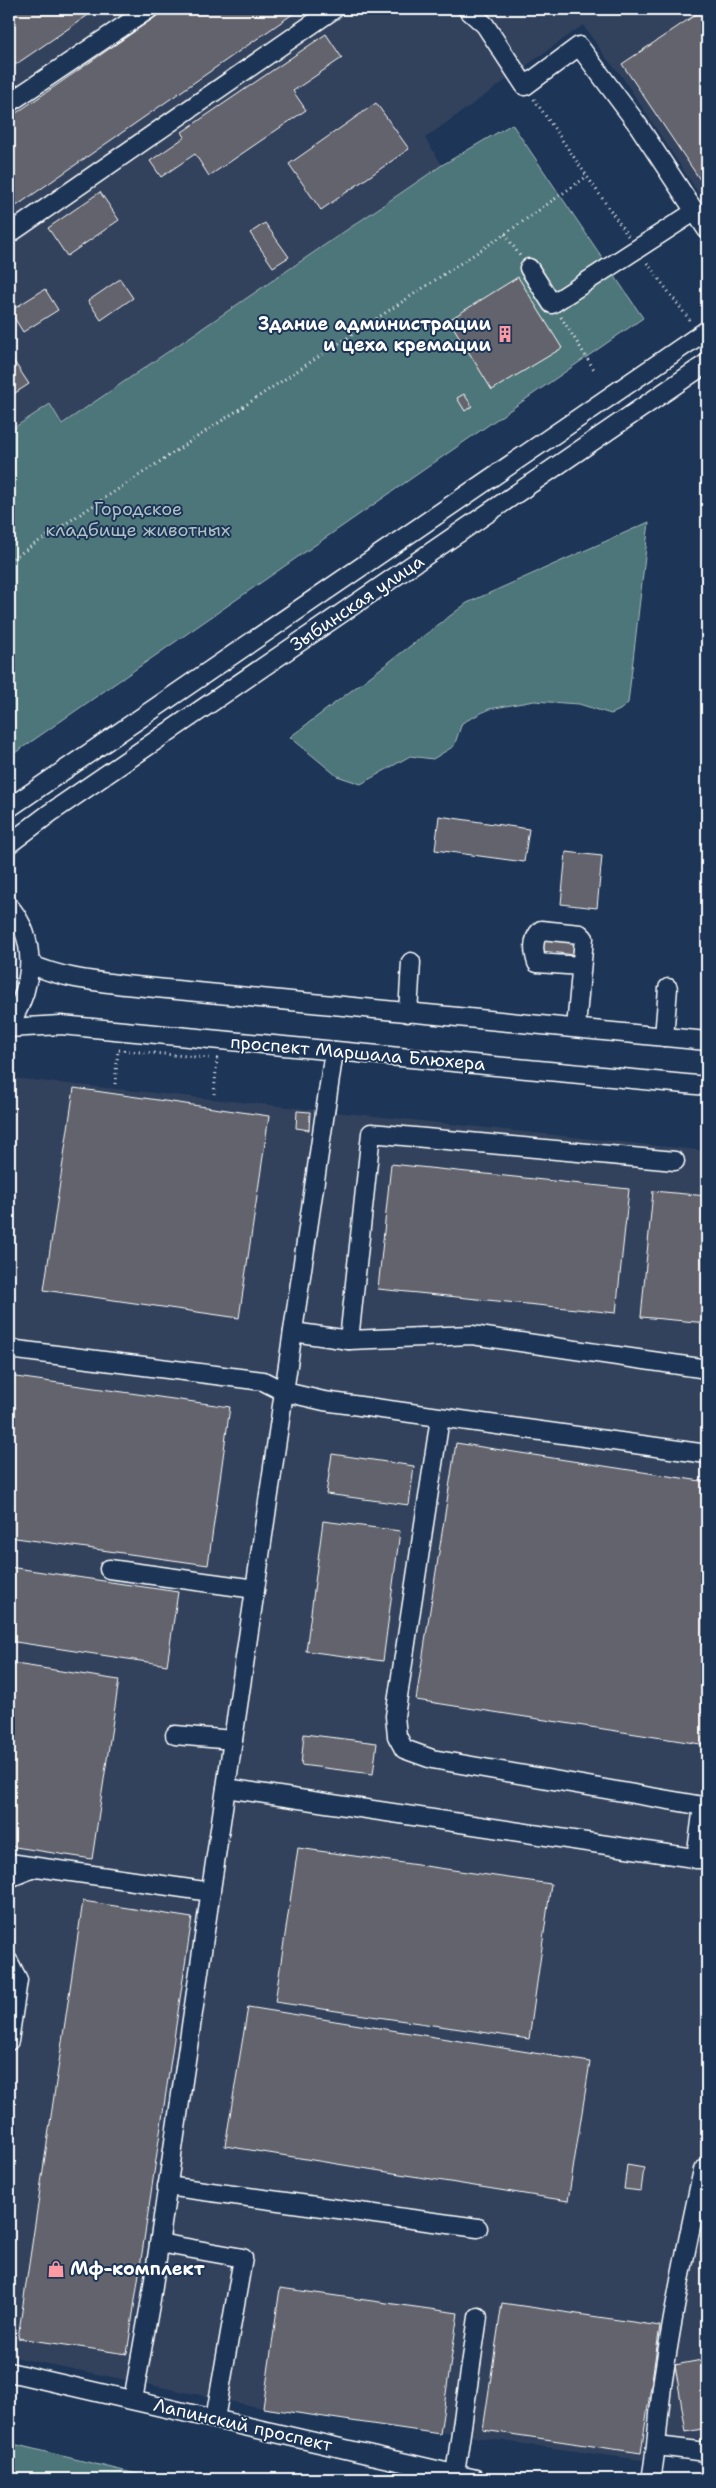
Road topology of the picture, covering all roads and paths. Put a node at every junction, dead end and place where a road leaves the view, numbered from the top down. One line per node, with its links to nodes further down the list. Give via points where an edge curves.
1 (149, 9): 5 (street)
2 (334, 9): 9 (street)
3 (467, 9): 4 (street, via 485,25)
4 (525, 86): 7 (street, via 579,46 638,125); 11 (path)
5 (9, 102)
6 (586, 177): 10 (path)
7 (694, 212): 8 (street); 14 (street)
8 (707, 230)
9 (9, 234)
10 (505, 234): 13 (path); 21 (path)
11 (633, 243)
12 (645, 262): 15 (path)
13 (529, 268): 14 (street)
14 (552, 304): 18 (path)
15 (684, 312)
16 (707, 330): 19 (street, Зыбинская улица)
17 (707, 363): 20 (street, Зыбинская улица)
18 (595, 371)
19 (461, 499): 20 (street); 22 (street, Зыбинская улица)
20 (476, 522): 23 (street, Зыбинская улица)
21 (9, 561)
22 (9, 808)
23 (9, 844)
24 (9, 906): 26 (street, via 27,940)
25 (411, 962): 29 (street)
26 (30, 964): 29 (street, via 70,978); 30 (street, via 23,1000)
27 (581, 966): 31 (street)
28 (668, 988): 32 (street)
29 (408, 1013): 31 (street)
30 (9, 1027): 34 (street, проспект Маршала Блюхера, via 61,1025)
31 (576, 1028): 32 (street)
32 (664, 1037): 33 (street)
33 (707, 1041)
34 (334, 1050): 36 (street, проспект Маршала Блюхера); 39 (street)
35 (115, 1084): 37 (path, via 118,1050 217,1059)
36 (707, 1086)
37 (214, 1094)
38 (675, 1161): 40 (street, via 371,1133)
39 (293, 1332): 40 (street); 43 (street)
40 (350, 1340): 42 (street, via 472,1335)
41 (9, 1349): 43 (street, via 263,1381)
42 (707, 1369)
43 (284, 1392): 44 (street); 47 (street)
44 (440, 1418): 45 (street); 51 (street, via 395,1716 397,1736 404,1749 432,1760 703,1806)
45 (707, 1454)
46 (109, 1569): 47 (street)
47 (256, 1589): 49 (street)
48 (175, 1735): 49 (street)
49 (233, 1740): 50 (street)
50 (226, 1788): 51 (street); 55 (street)
51 (702, 1860)
52 (9, 1863): 53 (street)
53 (34, 1868): 54 (street); 55 (street)
54 (9, 1878)
55 (211, 1892): 59 (street)
56 (9, 1962): 57 (street, via 18,1980)
57 (9, 2041)
58 (703, 2170): 66 (street, via 675,2297)
59 (168, 2186): 60 (street); 61 (street)
60 (478, 2228)
61 (159, 2243): 64 (street); 65 (street, via 243,2258)
62 (478, 2317): 68 (street)
63 (9, 2372): 64 (street, Лапинский проспект)
64 (133, 2400): 65 (street, Лапинский проспект)
65 (215, 2419): 68 (street, Лапинский проспект)
66 (657, 2446): 67 (street); 70 (street)
67 (707, 2452)
68 (455, 2474): 69 (street, Лапинский проспект)
69 (476, 2479)
70 (651, 2479)

